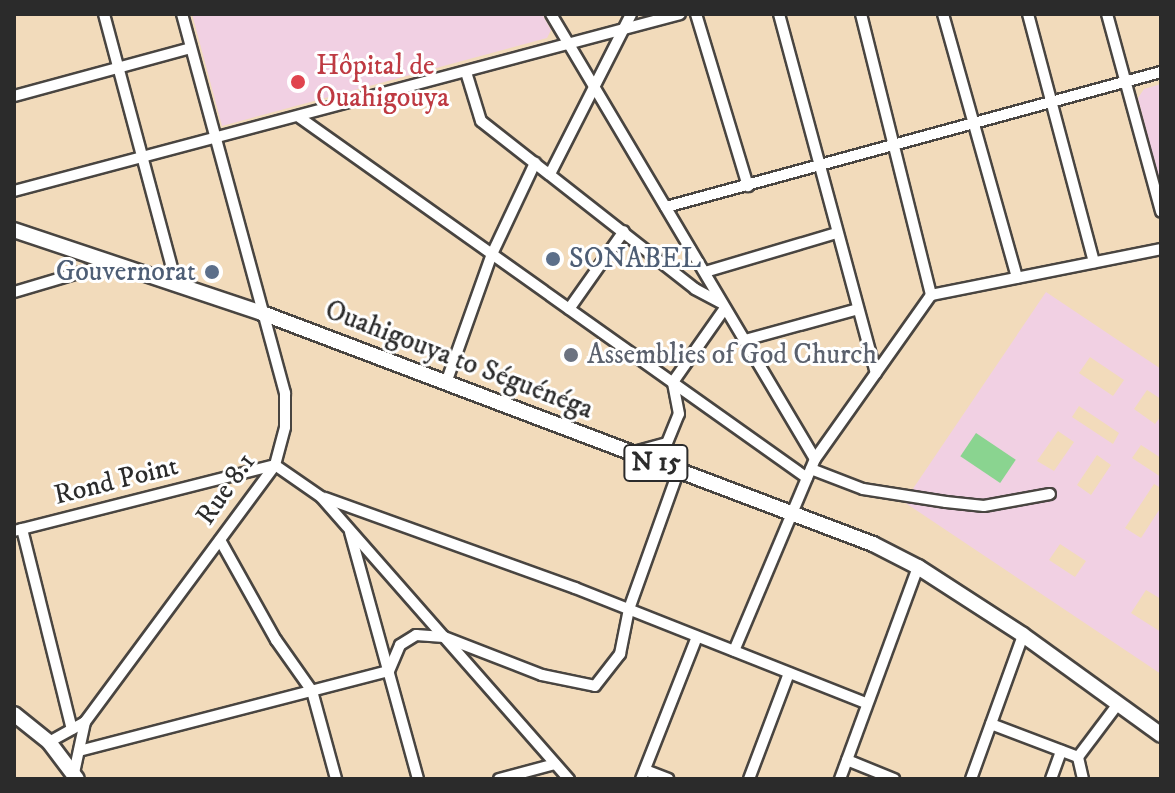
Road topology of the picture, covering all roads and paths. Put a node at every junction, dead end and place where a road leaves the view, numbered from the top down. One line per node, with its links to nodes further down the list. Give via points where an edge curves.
1 (104, 14): 15 (street)
2 (182, 14): 14 (street, Rue 8.1)
3 (551, 14): 13 (street)
4 (631, 14): 12 (street)
5 (680, 14): 12 (street)
6 (696, 14): 30 (street)
7 (779, 14): 28 (street)
8 (861, 14): 25 (street)
9 (943, 14): 23 (street)
10 (1028, 14): 21 (street)
11 (1107, 14): 18 (street)
12 (624, 29): 13 (street); 19 (street)
13 (569, 43): 16 (street); 19 (street)
14 (191, 48): 15 (street); 24 (street, Rue 8.1)
15 (117, 68): 20 (street); 26 (street)
16 (466, 72): 22 (street); 27 (street, via 481,121)
17 (1161, 72): 18 (street)
18 (1126, 82): 21 (street); 33 (street)
19 (594, 86): 29 (street); 32 (street)
20 (14, 96)
21 (1051, 103): 23 (street); 40 (street)
22 (299, 117): 24 (street); 38 (street)
23 (973, 124): 25 (street); 42 (street)
24 (216, 137): 26 (street); 49 (street, Rue 8.1)
25 (894, 147): 28 (street); 45 (street)
26 (140, 157): 31 (street); 43 (street)
27 (535, 163): 29 (street); 38 (street)
28 (819, 167): 30 (street); 36 (street)
29 (550, 174): 35 (street)
30 (748, 186): 32 (street)
31 (14, 191)
32 (666, 207): 41 (street)
33 (1161, 212)
34 (14, 230): 39 (main road, Ouahigouya to Séguénéga / N 15)
35 (624, 231): 46 (street); 47 (street)
36 (837, 233): 41 (street); 48 (street)
37 (1161, 249): 40 (street)
38 (492, 254): 47 (street); 53 (street)
39 (116, 261): 43 (main road, Ouahigouya to Séguénéga / N 15); 44 (street)
40 (1094, 262): 42 (street)
41 (705, 272): 46 (street)
42 (1017, 278): 45 (street)
43 (176, 282): 49 (main road, Ouahigouya to Séguénéga / N 15)
44 (14, 292)
45 (931, 295): 51 (street)
46 (723, 305): 50 (street); 52 (street)
47 (569, 309): 52 (street)
48 (858, 309): 50 (street); 51 (street)
49 (262, 313): 53 (main road, Ouahigouya to Séguénéga / N 15); 55 (street, Rue 8.1, via 285,393 285,427)
50 (745, 340): 56 (street)
51 (876, 373): 56 (street)
52 (673, 382): 54 (street, via 679,414 667,443); 56 (street)
53 (446, 383): 54 (main road, Ouahigouya to Séguénéga / N 15)
54 (629, 453): 57 (main road, Ouahigouya to Séguénéga / N 15)
55 (275, 465): 59 (street); 61 (street, Rond Point); 63 (street, Rue 8.1)
56 (811, 468): 58 (street, via 863,489 959,504 984,506); 60 (street)
57 (678, 472): 60 (main road, Ouahigouya to Séguénéga / N 15); 65 (street)
58 (1050, 494)
59 (321, 497): 62 (street); 65 (street)
60 (792, 515): 64 (main road, Ouahigouya to Séguénéga / N 15, via 873,544); 69 (street)
61 (18, 530): 78 (street)
62 (350, 530): 67 (street); 70 (street)
63 (220, 540): 72 (street, via 276,640); 76 (street, Rue 8.1)
64 (918, 567): 66 (main road, Ouahigouya to Séguénéga / N 15); 73 (street)
65 (629, 609): 67 (street, via 620,654 595,686 542,675); 68 (street)
66 (1023, 635): 74 (main road, Ouahigouya to Séguénéga / N 15); 77 (street)
67 (444, 637): 70 (street, via 416,635 400,645); 85 (street)
68 (697, 637): 69 (street); 86 (street)
69 (734, 651): 71 (street)
70 (389, 671): 72 (street); 89 (street)
71 (789, 673): 73 (street); 93 (street)
72 (312, 691): 81 (street); 88 (street)
73 (865, 703): 84 (street)
74 (1118, 704): 79 (main road, Ouahigouya to Séguénéga / N 15); 83 (street)
75 (14, 714): 80 (main road)
76 (85, 722): 78 (street, Rue 8.1); 81 (street, Rue 8.1)
77 (991, 724): 82 (street); 96 (street)
78 (72, 729): 80 (street, Rue 8.1)
79 (1161, 735)
80 (49, 742): 87 (main road)
81 (79, 751): 87 (street, Rue 8.1)
82 (1061, 751): 83 (street); 97 (street)
83 (1078, 757): 98 (street)
84 (847, 760): 94 (street); 95 (street)
85 (555, 764): 90 (street); 91 (street)
86 (643, 774): 92 (street)
87 (76, 776)
88 (336, 779)
89 (418, 779)
90 (499, 779)
91 (569, 779)
92 (668, 779)
93 (749, 779)
94 (840, 779)
95 (894, 779)
96 (971, 779)
97 (1051, 779)
98 (1083, 779)

